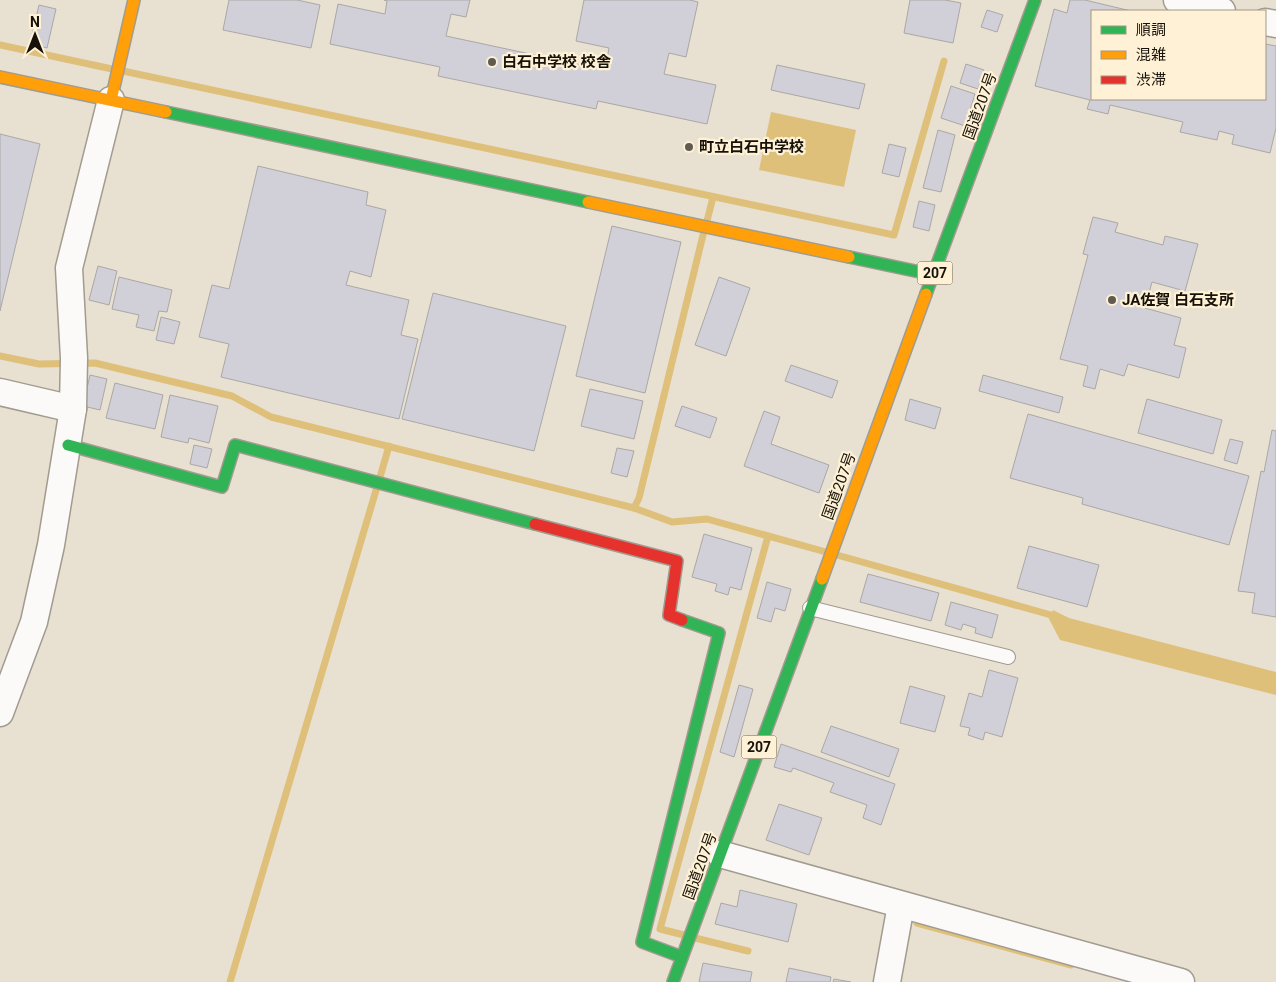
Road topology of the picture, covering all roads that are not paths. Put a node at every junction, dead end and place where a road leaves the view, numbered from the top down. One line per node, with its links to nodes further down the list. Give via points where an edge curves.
1 (134, 0): 6 (main road)
2 (1035, 0): 7 (main road, 国道207号 / 207)
3 (1177, 0): 4 (street)
4 (1218, 10)
5 (0, 77): 6 (main road)
6 (114, 90): 7 (main road, via 695,224); 9 (street, via 69,268)
7 (934, 275): 11 (main road, 国道207号 / 207)
8 (0, 392): 9 (street)
9 (73, 409): 10 (street)
10 (68, 445): 13 (street, via 52,545 34,622); 16 (main road, via 222,487 235,445 677,561 669,614 719,633 642,942)
11 (810, 608): 12 (lane); 14 (main road, 国道207号 / 207)
12 (1008, 657)
13 (0, 713)
14 (720, 854): 15 (street); 16 (main road, 国道207号 / 207)
15 (901, 905): 18 (street); 19 (street)
16 (684, 951): 17 (main road, 国道207号 / 207)
17 (673, 982)
18 (887, 982)
19 (1181, 982)

